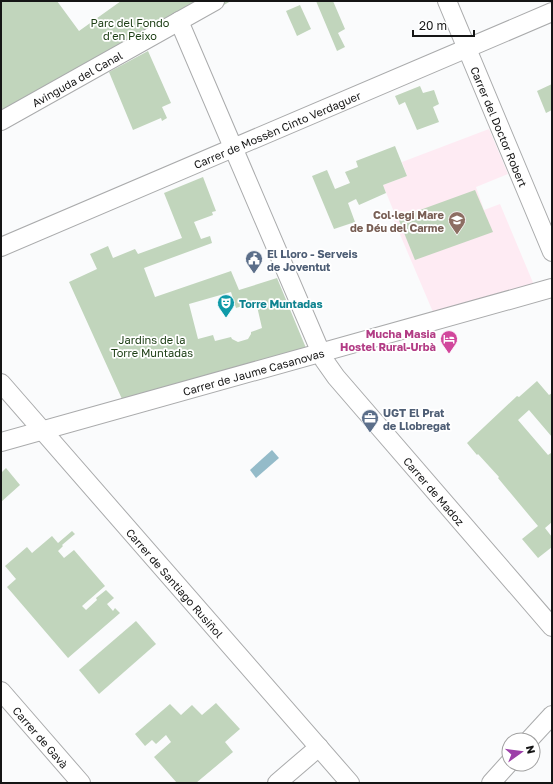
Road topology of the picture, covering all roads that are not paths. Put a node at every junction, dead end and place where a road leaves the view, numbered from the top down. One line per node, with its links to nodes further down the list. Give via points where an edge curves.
1 (215, 1): 4 (street, Avinguda del Canal)
2 (447, 1): 5 (street, Carrer del Doctor Robert)
3 (552, 12): 5 (street, Carrer de Mossèn Cinto Verdaguer)
4 (179, 21): 6 (street, Avinguda del Canal); 7 (street, Carrer de Madoz)
5 (467, 49): 7 (street, Carrer de Mossèn Cinto Verdaguer); 9 (street, Carrer del Doctor Robert)
6 (1, 121)
7 (233, 148): 8 (street, Carrer de Mossèn Cinto Verdaguer); 11 (street, Carrer de Madoz)
8 (1, 247)
9 (552, 252)
10 (552, 288): 11 (street, Carrer de Jaume Casanovas)
11 (320, 352): 13 (street, Carrer de Jaume Casanovas); 15 (street, Carrer de Madoz, via 336,377)
12 (1, 383): 13 (street, Carrer de Santiago Rusiñol)
13 (42, 430): 14 (street, Carrer de Jaume Casanovas); 19 (street, Carrer de Santiago Rusiñol)
14 (1, 442)
15 (552, 627)
16 (1, 691): 21 (street, Carrer de Gavà)
17 (552, 715): 18 (street)
18 (536, 732)
19 (319, 747): 22 (street); 23 (street, Carrer de Santiago Rusiñol)
20 (501, 771): 24 (street)
21 (81, 783)
22 (277, 783)
23 (350, 783)
24 (491, 783)

